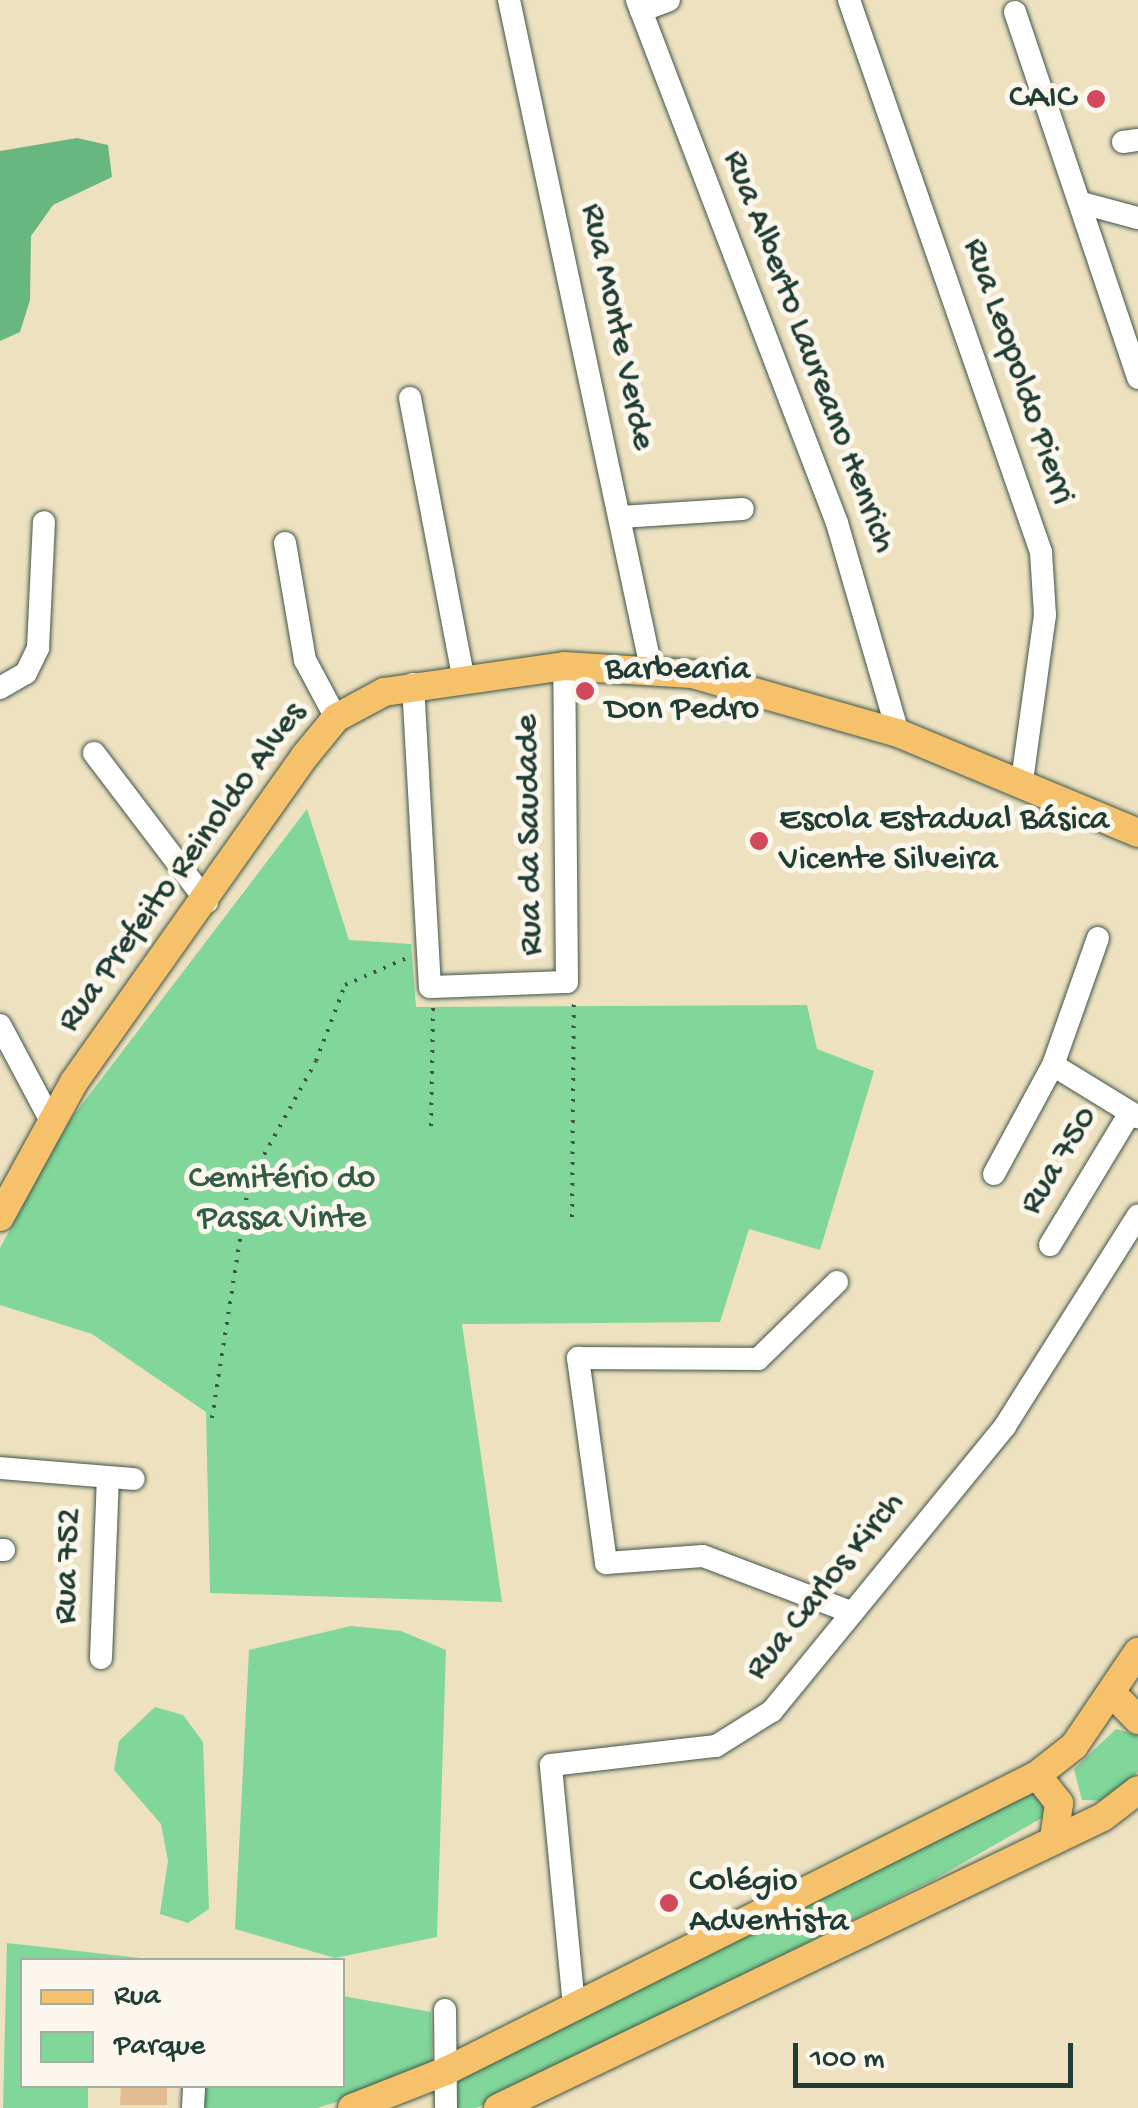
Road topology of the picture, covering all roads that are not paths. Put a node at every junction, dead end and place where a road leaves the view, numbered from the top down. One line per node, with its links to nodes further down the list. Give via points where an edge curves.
1 (509, 0): 11 (street, Rua Monte Verde)
2 (669, 0): 4 (street)
3 (849, 0): 22 (street, Rua Leopoldo Pierri, via 1038,537 1044,616)
4 (639, 6): 20 (street, Rua Alberto Laureano Henrich, via 837,523)
5 (1015, 12): 6 (street)
6 (1082, 203): 7 (street); 8 (street)
7 (1138, 218)
8 (1138, 378)
9 (410, 398): 16 (street)
10 (743, 509): 11 (street)
11 (620, 517): 15 (street, Rua Monte Verde)
12 (44, 522): 18 (street, via 38,648 26,673)
13 (284, 543): 19 (street, via 305,660)
14 (564, 666): 15 (main road, Rua Prefeito Reinoldo Alves); 16 (main road, Rua Prefeito Reinoldo Alves); 17 (street, Rua da Saudade, via 568,982 430,987)
15 (652, 668): 20 (main road, Rua Prefeito Reinoldo Alves)
16 (463, 675): 17 (main road, Rua Prefeito Reinoldo Alves)
17 (413, 684): 19 (main road, Rua Prefeito Reinoldo Alves)
18 (0, 688)
19 (336, 718): 24 (main road, Rua Prefeito Reinoldo Alves)
20 (898, 733): 22 (main road, Rua Prefeito Reinoldo Alves)
21 (94, 754): 24 (street)
22 (1022, 780): 23 (main road, Rua Prefeito Reinoldo Alves)
23 (1138, 834)
24 (207, 902): 29 (main road, Rua Prefeito Reinoldo Alves)
25 (1098, 938): 27 (street)
26 (0, 1025): 29 (street)
27 (1053, 1066): 28 (street); 30 (street)
28 (1134, 1115): 33 (street, Rua 750)
29 (51, 1121): 32 (main road, Rua Prefeito Reinoldo Alves)
30 (994, 1174)
31 (1138, 1216): 38 (street, Rua Carlos Kirch, via 1046,1370)
32 (0, 1218)
33 (1050, 1245)
34 (837, 1282): 38 (street, via 758,1359 578,1358 606,1563 702,1556)
35 (0, 1468): 36 (street)
36 (108, 1478): 37 (street); 40 (street, Rua 752)
37 (134, 1479)
38 (853, 1613): 46 (street, Rua Carlos Kirch, via 782,1699 736,1738 689,1752 551,1765)
39 (1138, 1652): 41 (main road)
40 (100, 1658)
41 (1113, 1694): 42 (main road); 43 (main road)
42 (1138, 1720)
43 (1037, 1776): 45 (main road, via 1059,1802); 46 (main road)
44 (1138, 1790): 45 (main road)
45 (1054, 1838): 51 (main road)
46 (574, 2006): 48 (main road)
47 (445, 2010): 48 (street)
48 (446, 2070): 49 (main road); 50 (street)
49 (352, 2108)
50 (446, 2108)
51 (498, 2108)

